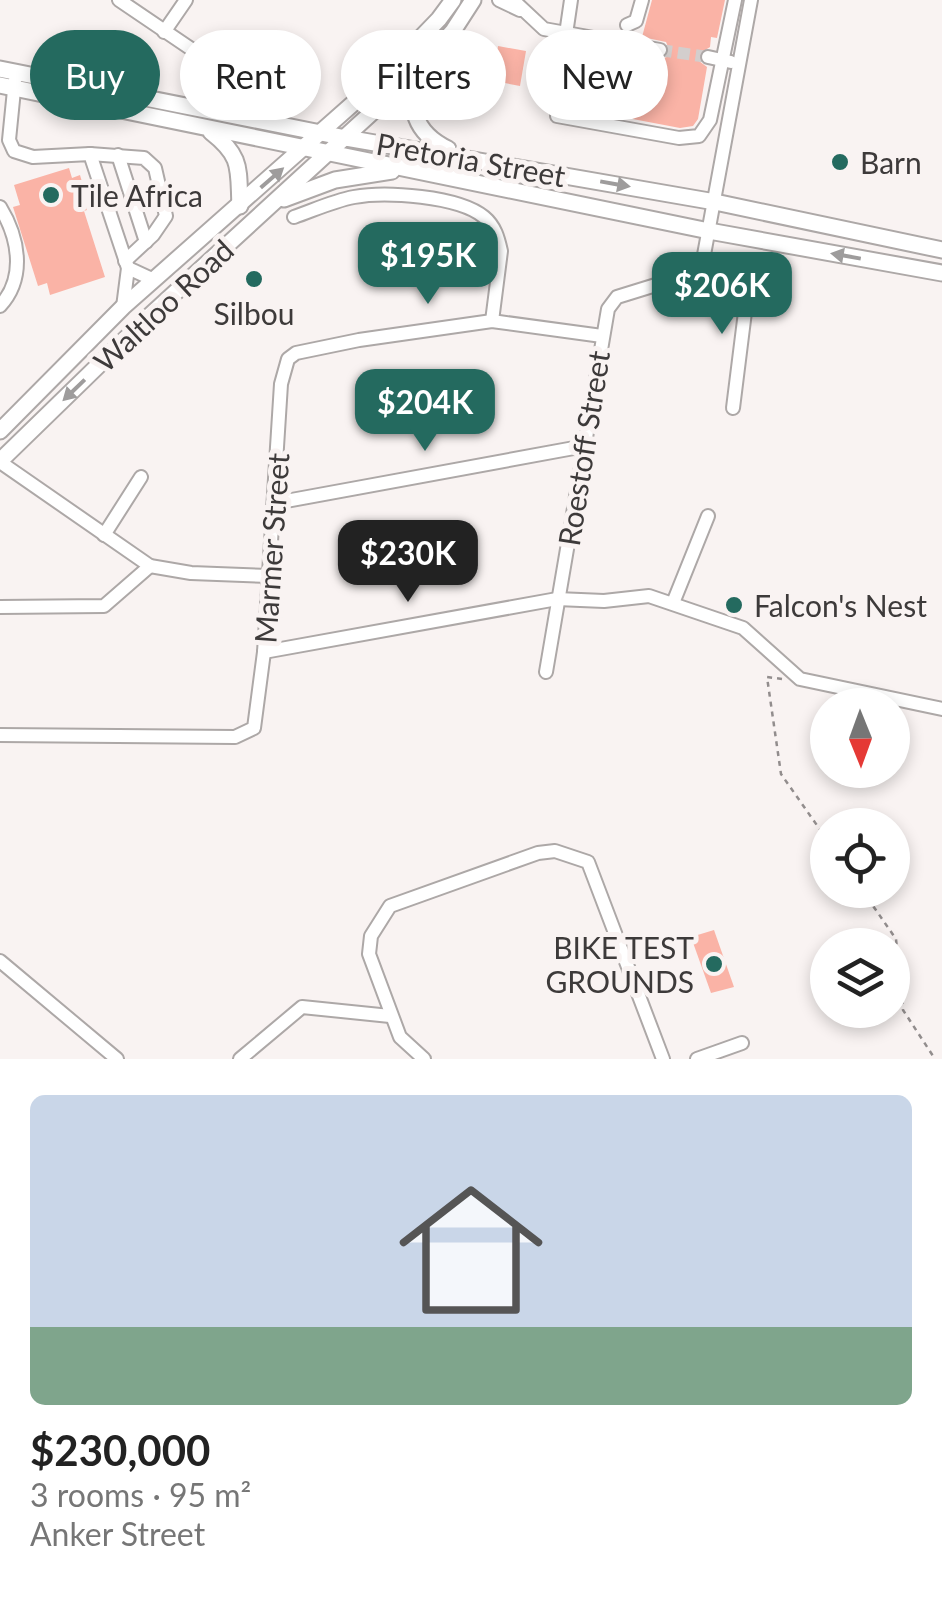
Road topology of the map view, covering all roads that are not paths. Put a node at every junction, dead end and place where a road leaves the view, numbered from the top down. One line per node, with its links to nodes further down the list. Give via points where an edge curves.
1 (120, 0): 17 (street)
2 (186, 0): 17 (street)
3 (453, 0): 26 (main road, Waltloo Road)
4 (473, 0): 12 (main road, Waltloo Road)
5 (488, 0): 12 (street)
6 (499, 0): 11 (street)
7 (570, 0): 16 (street)
8 (642, 0): 13 (street, via 636,21)
9 (735, 0): 20 (street)
10 (751, 0): 20 (street)
11 (518, 6): 15 (street)
12 (461, 19): 14 (main road, Waltloo Road)
13 (627, 25)
14 (452, 30)
15 (548, 30)
16 (566, 30)
17 (164, 32): 18 (street)
18 (180, 43)
19 (708, 57): 20 (street)
20 (731, 62): 24 (street, via 699,136); 34 (street)
21 (7, 78): 25 (main road, Pretoria Street); 26 (main road, Pretoria Street); 30 (street, via 14,151)
22 (365, 120): 27 (main road, Waltloo Road)
23 (416, 120): 32 (main road, via 430,139)
24 (579, 120)
25 (209, 130): 28 (main road, Pretoria Street); 35 (main road, via 239,164)
26 (323, 133): 27 (main road, Pretoria Street); 28 (main road, Waltloo Road)
27 (346, 138): 29 (main road, Waltloo Road); 32 (main road, Pretoria Street)
28 (305, 148): 29 (main road, Pretoria Street); 35 (main road, Waltloo Road, one-way to 28)
29 (328, 153): 33 (main road, Pretoria Street); 37 (main road, Waltloo Road)
30 (90, 154): 31 (street); 42 (street)
31 (118, 155): 40 (street); 40 (street, via 144,158 155,168 166,216)
32 (465, 157): 34 (main road, Pretoria Street, one-way to 34)
33 (436, 173): 37 (main road, via 350,176 306,188); 39 (main road, Pretoria Street)
34 (714, 202): 39 (street); 41 (main road, Pretoria Street)
35 (240, 206): 45 (main road, Waltloo Road)
36 (0, 208): 46 (street, via 18,266)
37 (263, 212): 53 (main road, Waltloo Road, one-way to 53)
38 (294, 218): 48 (street, via 356,196 393,194 468,206 491,224 499,241)
39 (709, 231): 43 (street); 44 (main road, Pretoria Street, one-way to 39)
40 (146, 242): 42 (street)
41 (942, 250)
42 (126, 265): 45 (street); 47 (street)
43 (701, 271): 49 (street, Roestoff Street, via 617,297); 50 (street, via 747,296)
44 (942, 272)
45 (154, 280): 47 (main road, Waltloo Road)
46 (0, 306)
47 (123, 307): 51 (main road, Waltloo Road)
48 (492, 321): 49 (street); 55 (street, Marmer Street, via 306,349 288,359)
49 (602, 336): 52 (street, Roestoff Street)
50 (733, 408)
51 (0, 431)
52 (585, 446): 55 (street); 60 (street, Roestoff Street)
53 (0, 462): 57 (street)
54 (141, 477): 57 (street)
55 (275, 503): 59 (street, Marmer Street)
56 (708, 516): 61 (street)
57 (104, 535): 58 (street)
58 (150, 566): 59 (street); 62 (street, via 104,606)
59 (270, 576): 63 (street, Marmer Street)
60 (558, 599): 61 (street, via 642,596); 63 (street); 64 (street, Roestoff Street)
61 (673, 603): 65 (street, via 743,628 800,679)
62 (0, 608)
63 (264, 652): 66 (street, Marmer Street, via 254,728 235,737)
64 (546, 672)
65 (942, 709)
66 (0, 735)
67 (0, 961): 70 (street)
68 (390, 1016): 71 (street, via 302,1007); 72 (street, via 400,1037); 73 (street, via 369,954 371,936 390,906 555,850 588,862)
69 (742, 1043): 74 (street)
70 (117, 1059)
71 (240, 1059)
72 (424, 1059)
73 (663, 1059)
74 (697, 1059)

